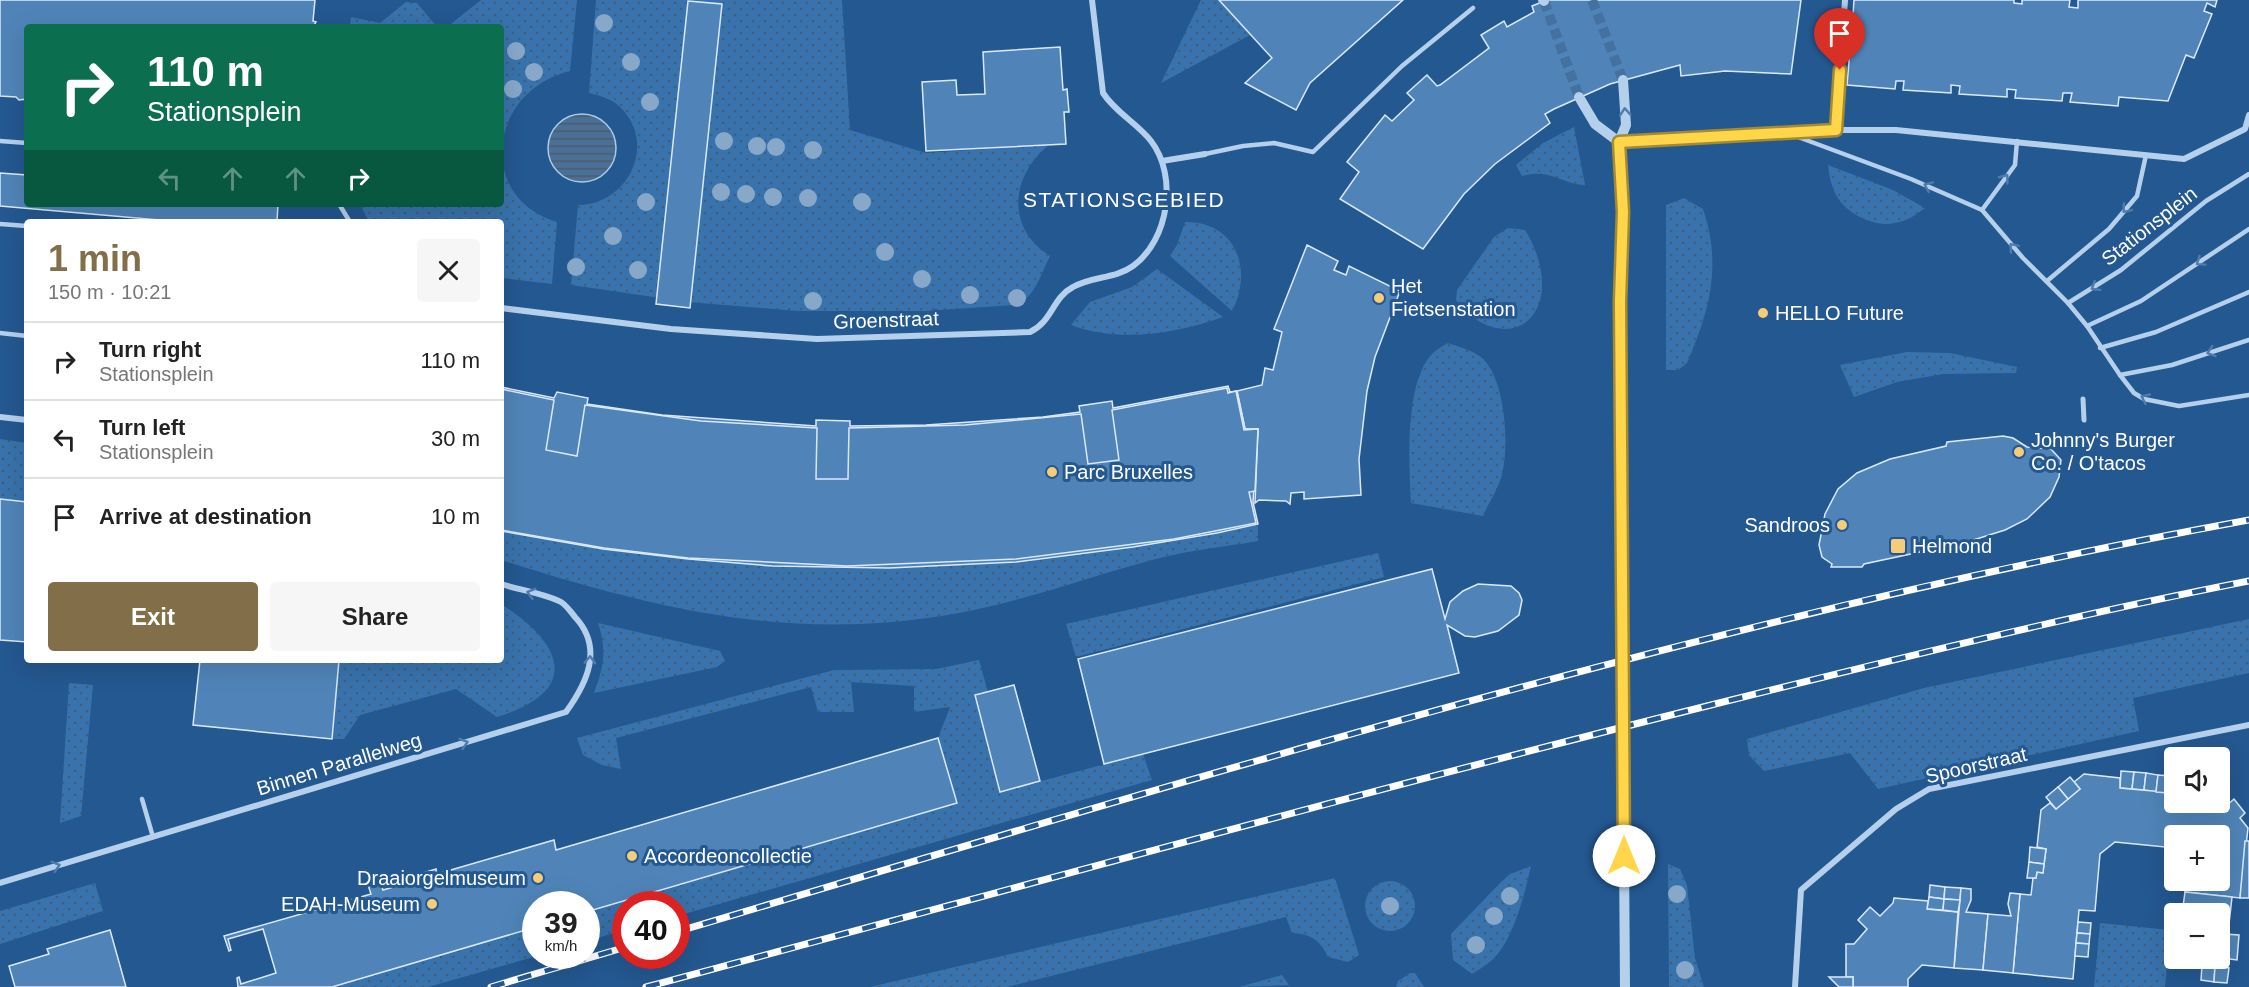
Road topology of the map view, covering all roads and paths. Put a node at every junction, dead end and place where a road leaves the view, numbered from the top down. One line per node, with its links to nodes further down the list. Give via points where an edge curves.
1 (1092, 0): 16 (street, via 1103,93 1149,139)
2 (1845, 0): 7 (street)
3 (1473, 8): 14 (lane, via 1402,66 1313,152 1274,143)
4 (1623, 80): 12 (street, one-way to 4, via 1626,125)
5 (1580, 97): 12 (street, via 1594,124)
6 (2249, 115): 8 (street, Stationsplein)
7 (1836, 130): 9 (street, Stationsplein); 11 (street, Stationsplein, via 1896,130)
8 (2247, 132): 15 (street, Stationsplein, via 2184,159)
9 (1790, 134): 12 (street, Stationsplein); 18 (lane, Stationsplein, one-way to 9)
10 (0, 141): 13 (lane)
11 (2017, 141): 15 (street, Stationsplein); 18 (lane, one-way to 11, via 2015,165)
12 (1619, 142): 42 (street, via 1623,212 1620,301)
13 (24, 143)
14 (1205, 154): 16 (street)
15 (2145, 155): 22 (lane, Stationsplein, one-way to 22, via 2137,196 2109,229)
16 (1162, 161): 25 (street, Groenstraat, via 1166,188 1164,217 1160,232 1144,256 1120,274 1071,287 1048,320 1030,332 817,339 671,329)
17 (2249, 174): 24 (lane, Stationsplein, one-way to 24, via 2206,201 2121,270)
18 (1982, 210): 22 (lane, Stationsplein, one-way to 18)
19 (0, 224): 20 (lane)
20 (24, 226)
21 (2249, 229): 26 (lane, one-way to 26, via 2141,301)
22 (2047, 281): 24 (lane, Stationsplein)
23 (2249, 292): 30 (lane, via 2156,332)
24 (2068, 303): 26 (lane, Stationsplein)
25 (504, 308)
26 (2087, 326): 30 (lane, Stationsplein)
27 (0, 333): 28 (lane)
28 (24, 336)
29 (2249, 340): 31 (lane, one-way to 31, via 2172,365)
30 (2100, 348): 31 (lane, Stationsplein)
31 (2120, 375): 32 (lane, Stationsplein, one-way to 31, via 2179,406 2154,402 2134,393)
32 (2249, 395)
33 (2084, 399): 36 (street)
34 (0, 417): 35 (street)
35 (24, 420)
36 (2084, 420)
37 (504, 585): 40 (street, Binnen Parallelweg, one-way to 37, via 566,712 582,690 591,658 580,622 561,602)
38 (2249, 725): 43 (street, Spoorstraat, via 1929,789 1896,808 1801,890)
39 (142, 799): 40 (lane)
40 (153, 837): 41 (street, Binnen Parallelweg, one-way to 40)
41 (0, 883)
42 (1625, 987)
43 (1795, 987)

